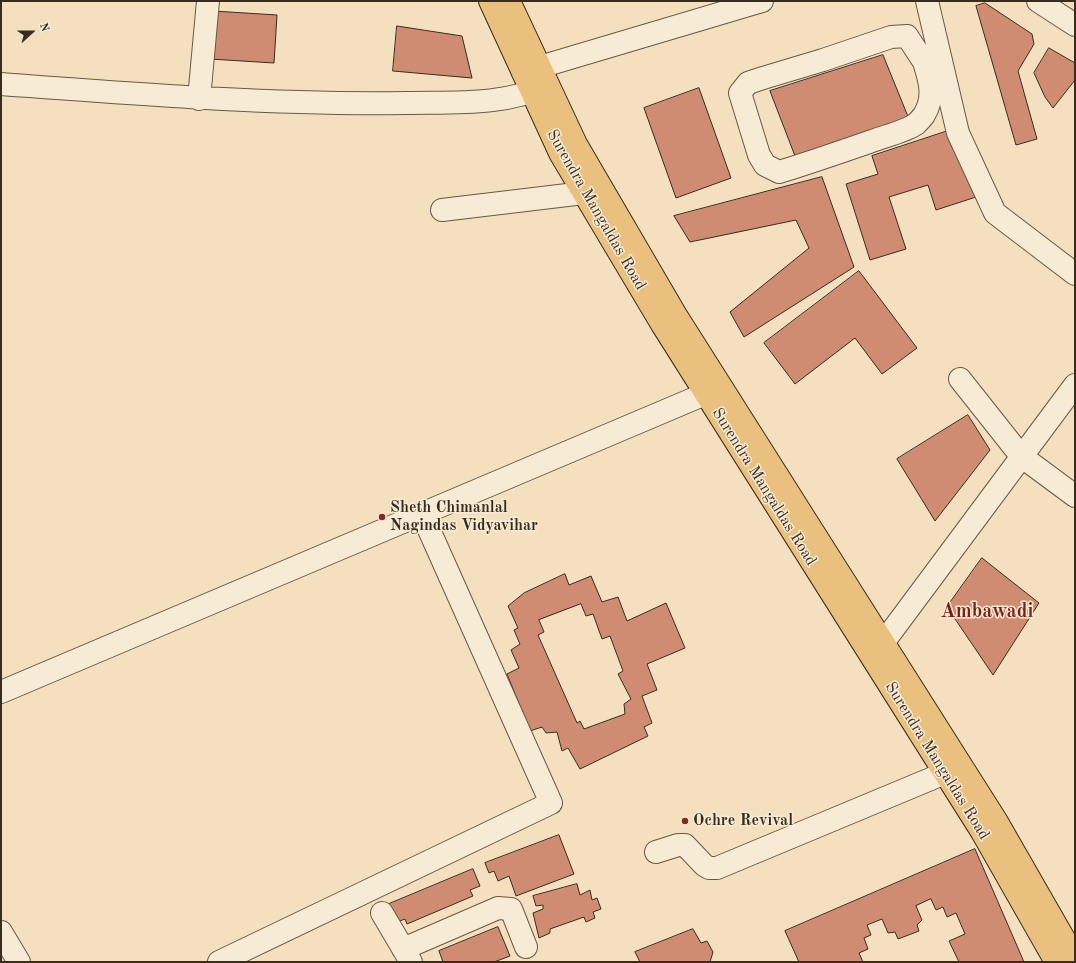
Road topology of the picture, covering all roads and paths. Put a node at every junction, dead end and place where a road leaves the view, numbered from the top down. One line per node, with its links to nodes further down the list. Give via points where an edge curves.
1 (208, 1): 11 (street)
2 (490, 1): 9 (main road, Surendra Mangaldas Road)
3 (509, 1): 9 (main road, Surendra Mangaldas Road)
4 (762, 1): 9 (street)
5 (927, 1): 8 (street)
6 (1038, 1): 7 (street)
7 (1075, 25)
8 (932, 59): 8 (street, via 907,36 891,37 748,84 740,93 759,155 765,165 779,172 916,124 929,105); 14 (street, via 958,133 995,213)
9 (536, 79): 11 (street, via 490,102 373,104); 12 (main road, Surendra Mangaldas Road, via 560,152); 21 (main road, Surendra Mangaldas Road, via 677,317)
10 (1, 84): 11 (street)
11 (198, 99)
12 (584, 193): 13 (street); 17 (main road, Surendra Mangaldas Road)
13 (442, 210)
14 (1075, 274)
15 (960, 379): 18 (street)
16 (1075, 384): 18 (street)
17 (705, 394): 20 (street); 23 (main road, Surendra Mangaldas Road)
18 (1021, 456): 19 (street); 21 (street)
19 (1075, 496)
20 (422, 514): 22 (street); 30 (street, via 551,803)
21 (883, 643): 32 (main road, Surendra Mangaldas Road, via 997,822 1071,951)
22 (1, 692)
23 (945, 773): 24 (street, via 717,868 704,865 685,845); 31 (main road, Surendra Mangaldas Road, via 982,832)
24 (656, 852)
25 (382, 913): 28 (street)
26 (1, 932): 29 (street)
27 (526, 947): 28 (street, via 511,910 498,908)
28 (407, 955)
29 (19, 962)
30 (219, 962)
31 (1056, 962)
32 (1074, 962)

